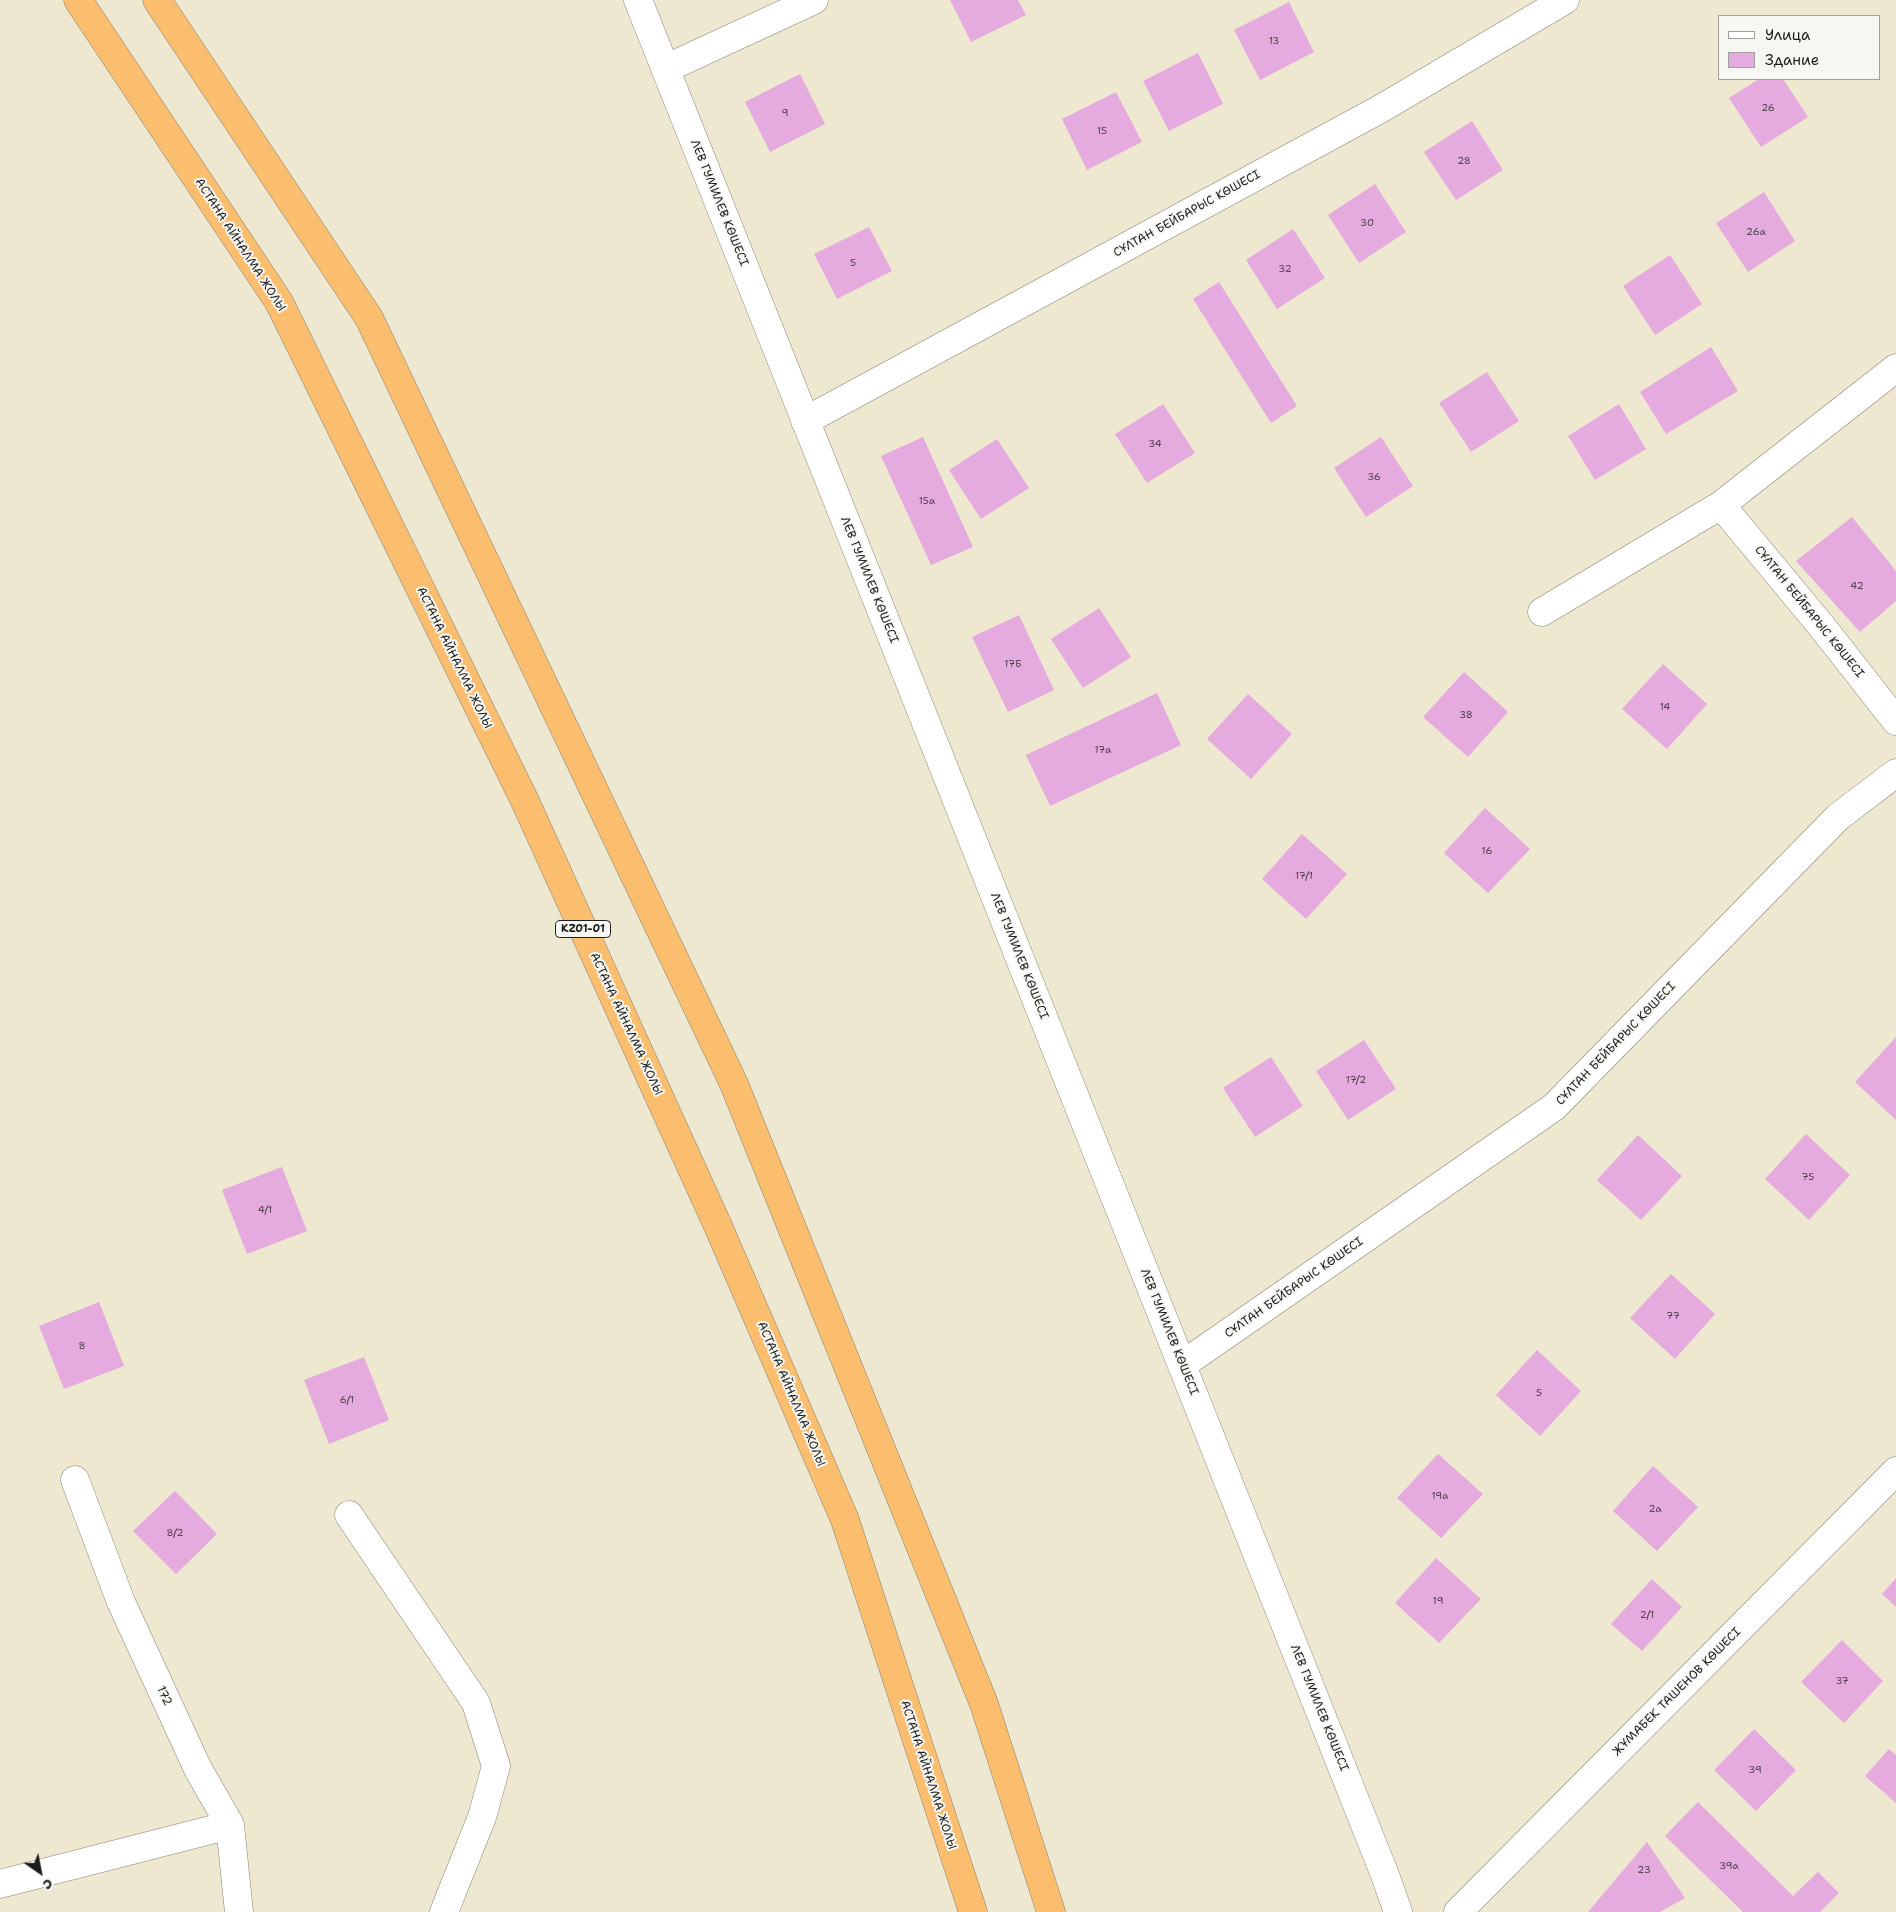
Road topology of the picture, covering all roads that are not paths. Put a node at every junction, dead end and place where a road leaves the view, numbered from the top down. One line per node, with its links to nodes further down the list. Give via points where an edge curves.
1 (78, 0): 21 (highway, АСТАНА АЙНАЛМА ЖОЛЫ / KZ01-01, via 279,302 524,800 718,1226 845,1520)
2 (157, 0): 22 (highway, via 369,318 734,1084 984,1704)
3 (638, 0): 6 (street, ЛЕВ ГУМИЛЕВ КӨШЕСІ)
4 (814, 0): 6 (street)
5 (1565, 0): 8 (street, СҰЛТАН БЕЙБАРЫС КӨШЕСІ, via 1382,108)
6 (665, 69): 8 (street, ЛЕВ ГУМИЛЕВ КӨШЕСІ)
7 (1896, 368): 9 (street)
8 (806, 421): 13 (street, ЛЕВ ГУМИЛЕВ КӨШЕСІ)
9 (1721, 505): 10 (street); 11 (street, СҰЛТАН БЕЙБАРЫС КӨШЕСІ)
10 (1542, 612)
11 (1896, 721)
12 (1896, 773): 13 (street, СҰЛТАН БЕЙБАРЫС КӨШЕСІ, via 1838,817 1554,1107)
13 (1182, 1365): 23 (street, ЛЕВ ГУМИЛЕВ КӨШЕСІ)
14 (1896, 1471): 24 (street, ЖҰМАБЕК ТАШЕНОВ КӨШЕСІ)
15 (75, 1480): 17 (street, 172, via 121,1602 198,1769)
16 (349, 1515): 20 (street, via 476,1703 496,1766 482,1817)
17 (230, 1825): 18 (street); 19 (street, 172)
18 (0, 1884)
19 (239, 1912)
20 (444, 1912)
21 (973, 1912)
22 (1051, 1912)
23 (1398, 1912)
24 (1458, 1912)

